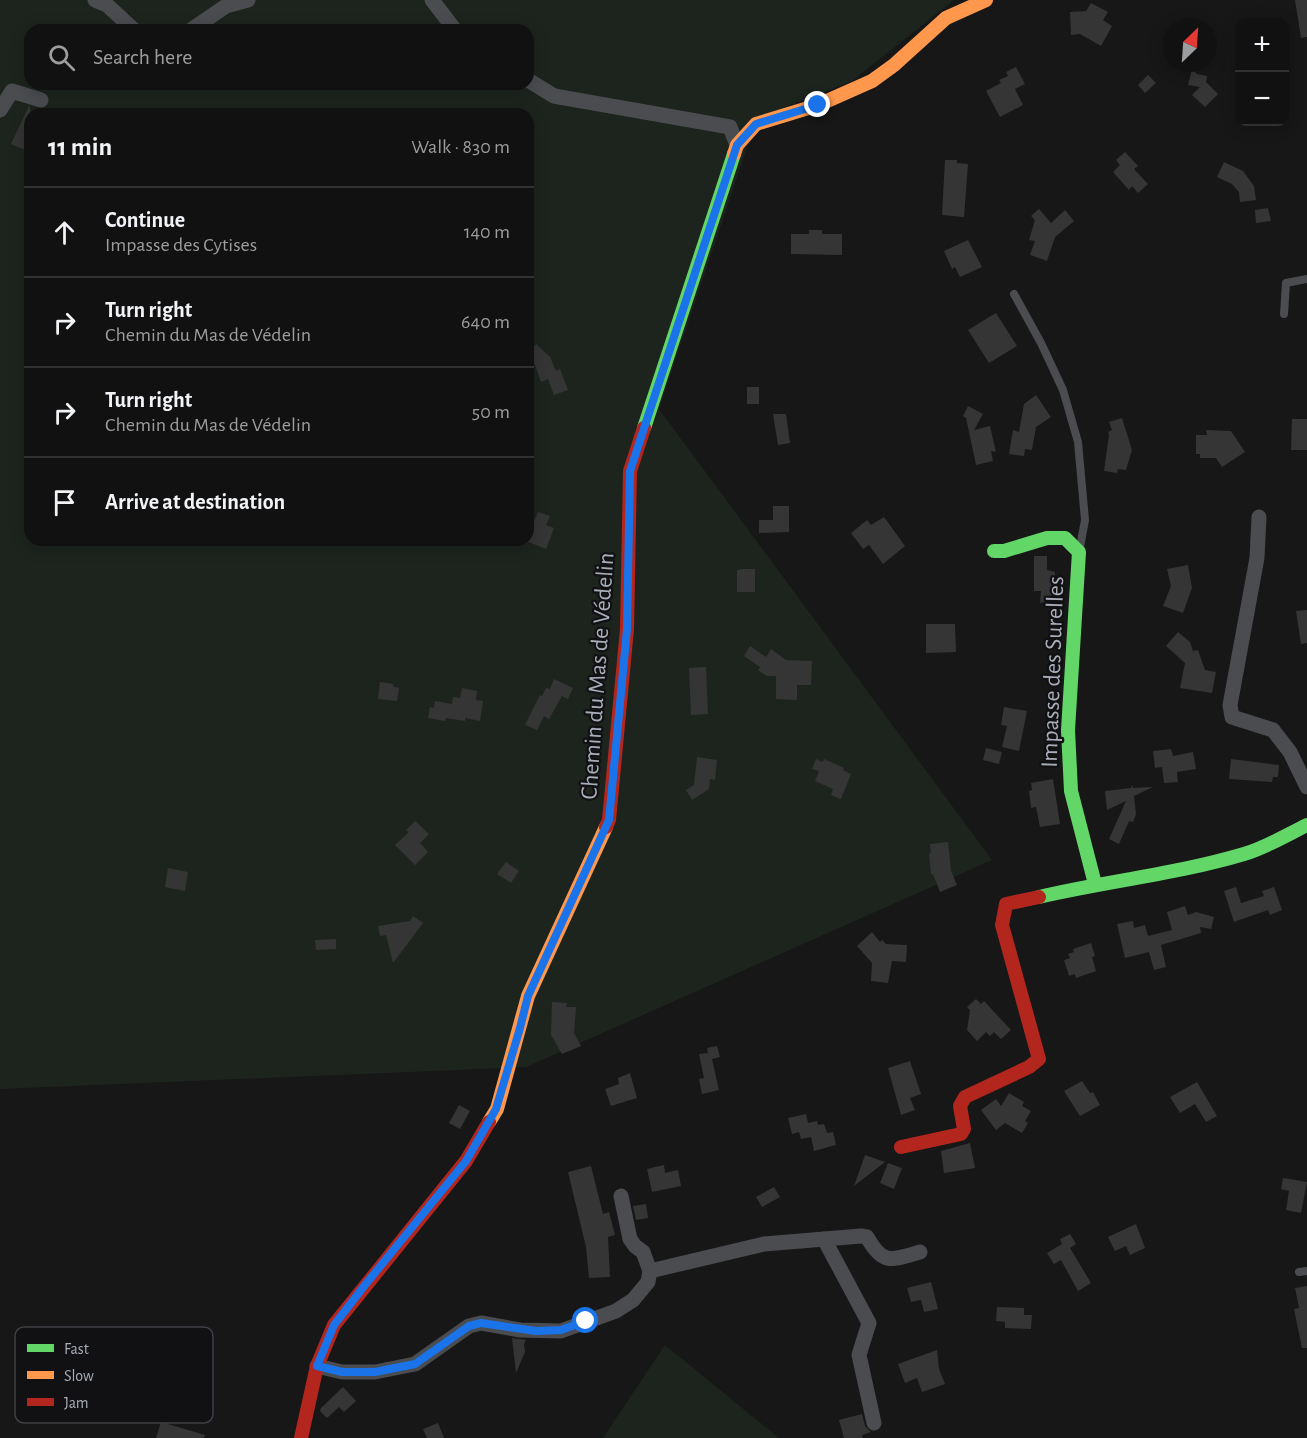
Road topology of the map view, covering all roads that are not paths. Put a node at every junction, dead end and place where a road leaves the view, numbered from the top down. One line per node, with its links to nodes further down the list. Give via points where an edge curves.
1 (94, 0): 5 (street, via 107,5)
2 (248, 0): 6 (street, via 226,6)
3 (432, 0): 7 (street)
4 (986, 0): 11 (street, Chemin du Mas de Védelin, via 946,18 872,81 818,105 756,124)
5 (128, 24)
6 (200, 24)
7 (450, 24)
8 (534, 84): 11 (street, via 555,96 730,127)
9 (41, 100): 10 (street, via 12,91)
10 (0, 110)
11 (737, 145): 26 (street, Chemin du Mas de Védelin, via 630,471 627,629 609,820 528,996 496,1109 466,1161 334,1325)
12 (1307, 279): 14 (lane, via 1286,283)
13 (1014, 294): 17 (lane, via 1063,390 1078,442 1085,520)
14 (1284, 314)
15 (1260, 517): 18 (street, via 1257,558 1230,705 1232,717 1273,730 1290,752)
16 (994, 551): 17 (street, Impasse des Surelles, via 1047,538 1065,538)
17 (1079, 552): 20 (street, Impasse des Surelles, via 1068,730 1071,791)
18 (1307, 787)
19 (1307, 825): 20 (street, via 1246,854)
20 (1095, 884): 21 (street, via 1006,904 1002,925 1040,1059 965,1098 960,1106 964,1129 961,1134)
21 (901, 1147)
22 (621, 1196): 25 (street, via 630,1239 643,1252)
23 (824, 1239): 24 (street, via 867,1237 881,1257 890,1260); 25 (street, via 764,1244); 27 (street, via 869,1323 859,1355)
24 (920, 1252)
25 (650, 1271): 26 (street, via 648,1282 633,1300 616,1311 561,1330 528,1331 481,1323 469,1326 415,1364 375,1372 342,1372)
26 (317, 1366): 28 (street, Chemin du Mas de Védelin)
27 (874, 1423)
28 (301, 1438)

